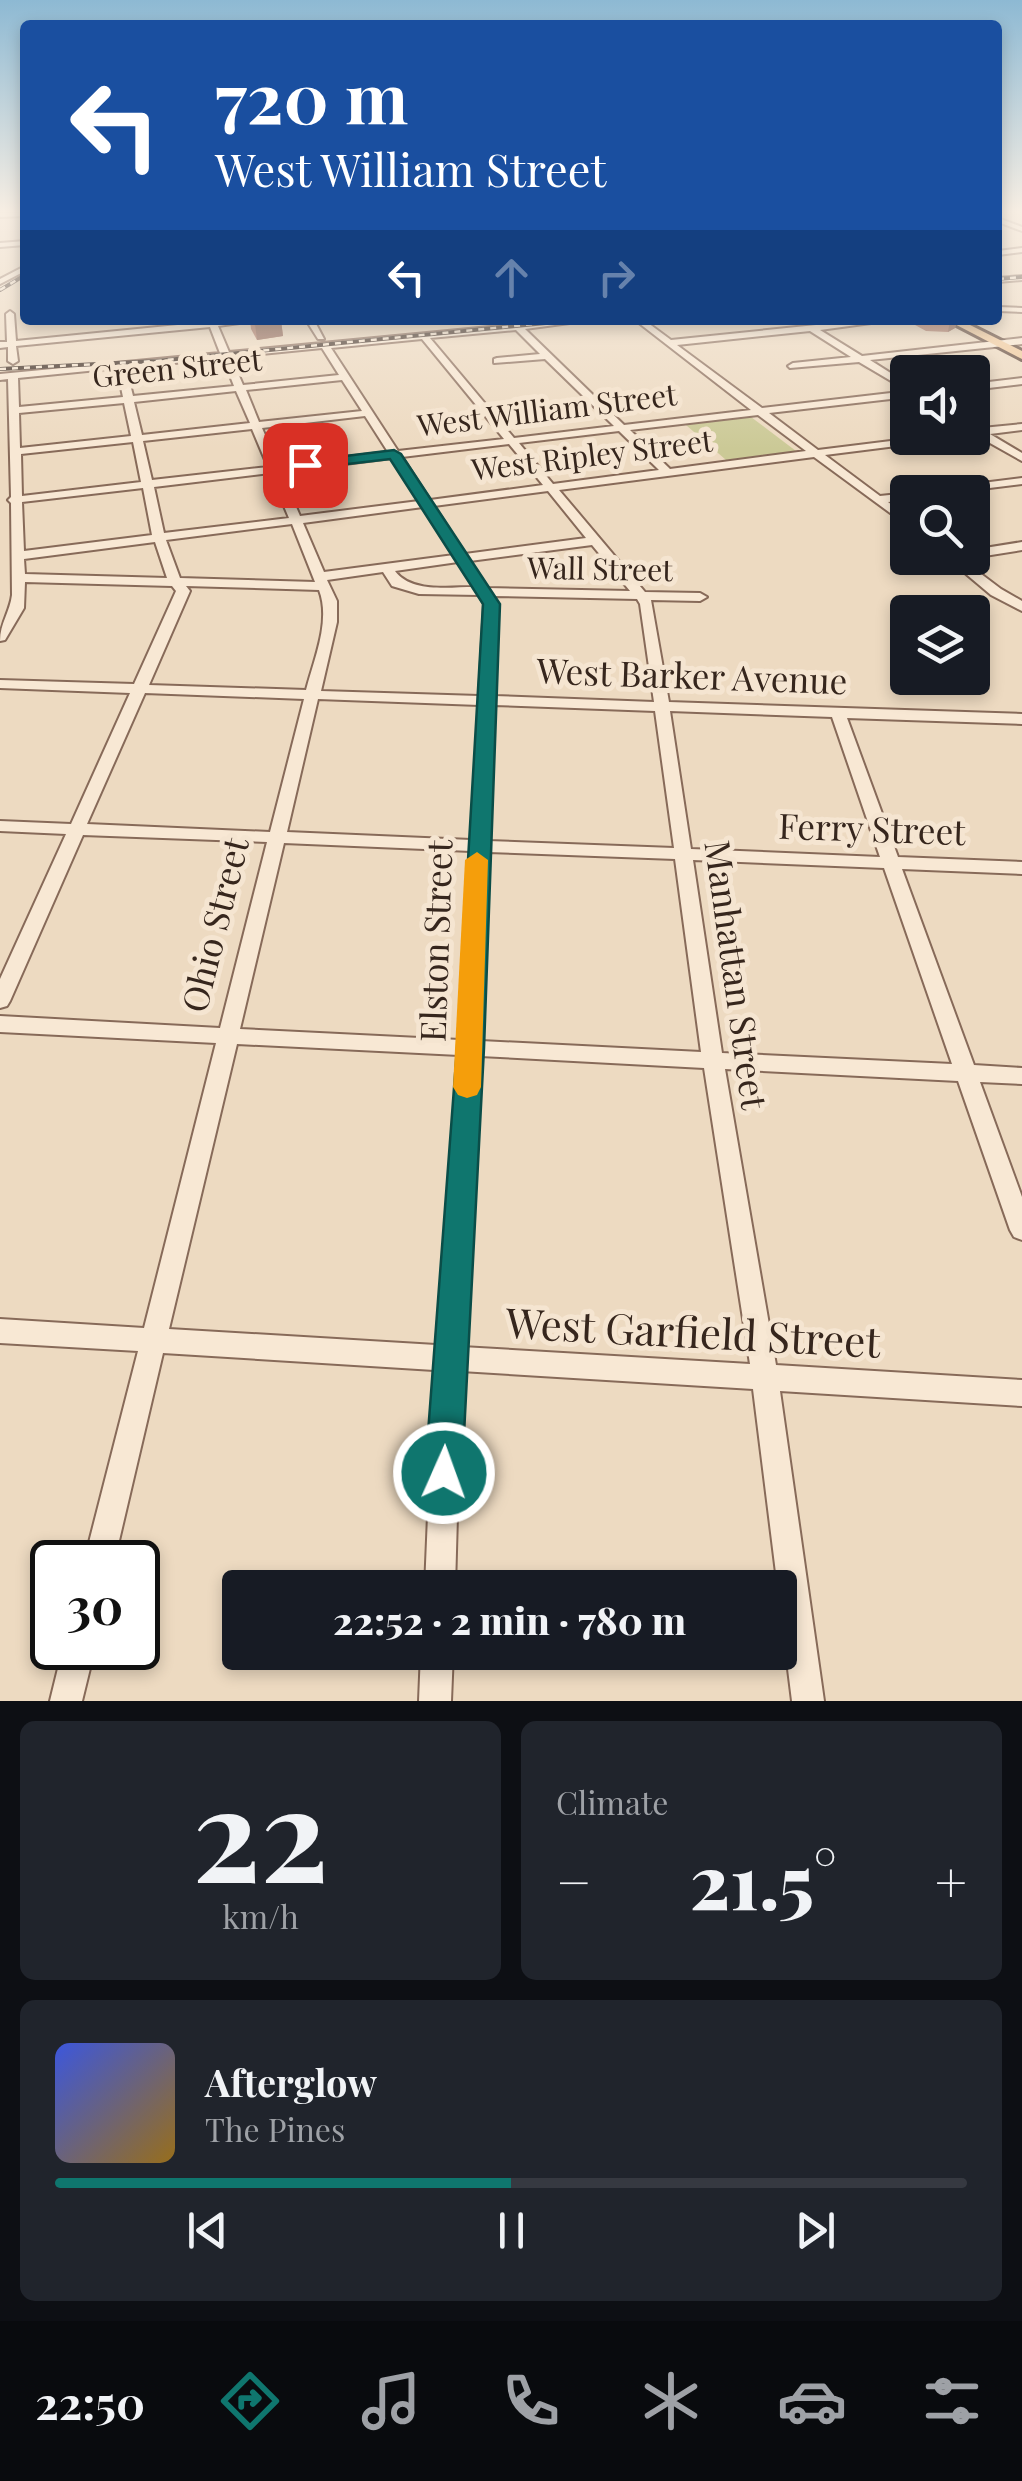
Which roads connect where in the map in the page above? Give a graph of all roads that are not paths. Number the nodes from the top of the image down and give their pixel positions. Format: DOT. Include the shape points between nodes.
graph roads {
  1 [pos="5,314"];
  2 [pos="90,325"];
  3 [pos="110,325"];
  4 [pos="185,325"];
  5 [pos="213,325"];
  6 [pos="313,325"];
  7 [pos="538,325"];
  8 [pos="645,325"];
  9 [pos="806,325"];
  10 [pos="840,325"];
  11 [pos="961,325"];
  12 [pos="518,327"];
  13 [pos="811,328"];
  14 [pos="112,333"];
  15 [pos="424,336"];
  16 [pos="46,340"];
  17 [pos="1022,341"];
  18 [pos="323,342"];
  19 [pos="668,343"];
  20 [pos="997,344"];
  21 [pos="9,350"];
  22 [pos="0,354"];
  23 [pos="226,355"];
  24 [pos="546,356"];
  25 [pos="1022,356"];
  26 [pos="861,358"];
  27 [pos="497,361"];
  28 [pos="121,362"];
  29 [pos="793,366"];
  30 [pos="346,376"];
  31 [pos="6,377"];
  32 [pos="890,378"];
  33 [pos="1022,381"];
  34 [pos="990,384"];
  35 [pos="239,388"];
  36 [pos="890,393"];
  37 [pos="128,399"];
  38 [pos="13,411"];
  39 [pos="758,411"];
  40 [pos="368,413"];
  41 [pos="6,426"];
  42 [pos="255,426"];
  43 [pos="1022,427"];
  44 [pos="622,428"];
  45 [pos="990,430"];
  46 [pos="138,439"];
  47 [pos="990,440"];
  48 [pos="510,441"];
  49 [pos="890,443"];
  50 [pos="14,452"];
  51 [pos="814,452"];
  52 [pos="394,454"];
  53 [pos="1022,458"];
  54 [pos="273,469"];
  55 [pos="666,472"];
  56 [pos="1022,481"];
  57 [pos="149,484"];
  58 [pos="990,485"];
  59 [pos="548,487"];
  60 [pos="890,498"];
  61 [pos="14,500"];
  62 [pos="878,500"];
  63 [pos="424,503"];
  64 [pos="890,509"];
  65 [pos="294,520"];
  66 [pos="159,537"];
  67 [pos="592,541"];
  68 [pos="1022,546"];
  69 [pos="990,551"];
  70 [pos="17,556"];
  71 [pos="459,559"];
  72 [pos="388,568"];
  73 [pos="977,575"];
  74 [pos="19,578"];
  75 [pos="175,581"];
  76 [pos="321,582"];
  77 [pos="486,592"];
  78 [pos="640,596"];
  79 [pos="700,597"];
  80 [pos="1022,607"];
  81 [pos="0,637"];
  82 [pos="0,684"];
  83 [pos="142,688"];
  84 [pos="311,694"];
  85 [pos="487,700"];
  86 [pos="663,707"];
  87 [pos="838,713"];
  88 [pos="1022,719"];
  89 [pos="0,826"];
  90 [pos="76,830"];
  91 [pos="275,838"];
  92 [pos="477,847"];
  93 [pos="685,854"];
  94 [pos="894,863"];
  95 [pos="1022,868"];
  96 [pos="0,1001"];
  97 [pos="0,1024"];
  98 [pos="228,1036"];
  99 [pos="470,1048"];
  100 [pos="713,1061"];
  101 [pos="968,1074"];
  102 [pos="1022,1076"];
  103 [pos="1022,1230"];
  104 [pos="0,1331"];
  105 [pos="153,1340"];
  106 [pos="448,1358"];
  107 [pos="764,1377"];
  108 [pos="1022,1393"];
  109 [pos="105,1540"];
  110 [pos="441,1570"];
  111 [pos="74,1670"];
  112 [pos="436,1670"];
  113 [pos="66,1701"];
  114 [pos="435,1701"];
  115 [pos="808,1701"];
  1 -- 21 [label="street"];
  2 -- 16 [label="street"];
  3 -- 14 [label="street"];
  4 -- 14 [label="street"];
  5 -- 23 [label="street, Ohio Street"];
  6 -- 18 [label="street"];
  7 -- 12 [label="street"];
  8 -- 19 [label="street"];
  9 -- 13 [label="street"];
  10 -- 13 [label="street"];
  11 -- 20 [label="main road"];
  12 -- 15 [label="street"];
  12 -- 24 [label="street"];
  13 -- 19 [label="street"];
  13 -- 26 [label="street"];
  14 -- 16 [label="street"];
  14 -- 28 [label="street"];
  15 -- 18 [label="street"];
  15 -- 48 [label="street, Manhattan Street"];
  16 -- 21 [label="street"];
  17 -- 20 [label="street"];
  18 -- 23 [label="street"];
  18 -- 30 [label="street"];
  19 -- 39 [label="street"];
  20 -- 25 [label="main road"];
  20 -- 26 [label="street"];
  21 -- 22 [label="street"];
  23 -- 28 [label="street"];
  23 -- 35 [label="street, Ohio Street"];
  24 -- 27 [label="street"];
  24 -- 44 [label="street"];
  26 -- 29 [label="street"];
  26 -- 32 [label="street"];
  28 -- 31 [label="street"];
  28 -- 37 [label="street"];
  30 -- 35 [label="street, Green Street"];
  30 -- 40 [label="street"];
  31 -- 38 [label="street"];
  33 -- 34 [label="street"];
  35 -- 37 [label="street, Green Street"];
  35 -- 42 [label="street, Ohio Street"];
  36 -- 39 [label="street, West William Street"];
  37 -- 38 [label="street, Green Street"];
  37 -- 46 [label="street"];
  38 -- 41 [label="street"];
  39 -- 44 [label="street, West William Street"];
  39 -- 51 [label="street"];
  40 -- 42 [label="street"];
  40 -- 52 [label="street"];
  41 -- 50 [label="street"];
  42 -- 46 [label="street"];
  42 -- 54 [label="street, Ohio Street"];
  43 -- 45 [label="street"];
  44 -- 48 [label="street, West William Street"];
  44 -- 55 [label="street"];
  46 -- 50 [label="street"];
  46 -- 57 [label="street"];
  47 -- 53 [label="street"];
  48 -- 52 [label="street, West William Street"];
  48 -- 59 [label="street, Manhattan Street"];
  49 -- 51 [label="street, West Ripley Street"];
  50 -- 61 [label="street"];
  51 -- 55 [label="street, West Ripley Street"];
  51 -- 62 [label="street"];
  52 -- 54 [label="street, West William Street"];
  52 -- 63 [label="street"];
  54 -- 57 [label="street, West William Street"];
  54 -- 65 [label="street, Ohio Street"];
  55 -- 59 [label="street, West Ripley Street"];
  56 -- 58 [label="street"];
  57 -- 61 [label="street, West William Street"];
  57 -- 66 [label="street"];
  59 -- 63 [label="street, West Ripley Street"];
  59 -- 67 [label="street, Manhattan Street"];
  60 -- 62 [label="street"];
  61 -- 70 [label="street"];
  62 -- 64 [label="street"];
  63 -- 65 [label="street, West Ripley Street"];
  63 -- 71 [label="street"];
  65 -- 66 [label="street, West Ripley Street"];
  65 -- 76 [label="street, Ohio Street"];
  66 -- 70 [label="street, West Ripley Street"];
  66 -- 75 [label="street"];
  67 -- 71 [label="street"];
  67 -- 78 [label="street, Manhattan Street"];
  68 -- 69 [label="street"];
  70 -- 74 [label="street"];
  71 -- 72 [label="street"];
  71 -- 77 [label="street"];
  72 -- 76 [label="street"];
  72 -- 77 [label="street, Wall Street" via="408,588"];
  73 -- 80 [label="street"];
  74 -- 75 [label="street"];
  74 -- 81 [label="street" via="18,608"];
  75 -- 76 [label="street"];
  75 -- 83 [label="street" via="183,591"];
  76 -- 84 [label="street, Ohio Street" via="330,622"];
  77 -- 78 [label="street, Wall Street"];
  77 -- 85 [label="street, Elston Street"];
  78 -- 79 [label="street, Wall Street"];
  78 -- 86 [label="street, Manhattan Street"];
  82 -- 83 [label="street, West Barker Avenue"];
  83 -- 84 [label="street, West Barker Avenue"];
  83 -- 90 [label="street"];
  84 -- 85 [label="street, West Barker Avenue"];
  84 -- 91 [label="street, Ohio Street"];
  85 -- 86 [label="street, West Barker Avenue"];
  85 -- 92 [label="street, Elston Street"];
  86 -- 87 [label="street, West Barker Avenue"];
  86 -- 93 [label="street, Manhattan Street"];
  87 -- 88 [label="street, West Barker Avenue"];
  87 -- 94 [label="street"];
  89 -- 90 [label="street, Ferry Street"];
  90 -- 91 [label="street, Ferry Street"];
  90 -- 96 [label="street"];
  91 -- 92 [label="street, Ferry Street"];
  91 -- 98 [label="street, Ohio Street"];
  92 -- 93 [label="street, Ferry Street"];
  92 -- 99 [label="street, Elston Street"];
  93 -- 94 [label="street, Ferry Street"];
  93 -- 100 [label="street, Manhattan Street"];
  94 -- 95 [label="street, Ferry Street"];
  94 -- 101 [label="street"];
  97 -- 98 [label="street"];
  98 -- 99 [label="street"];
  98 -- 105 [label="street, Ohio Street"];
  99 -- 100 [label="street"];
  99 -- 106 [label="street, Elston Street"];
  100 -- 101 [label="street"];
  100 -- 107 [label="street, Manhattan Street"];
  101 -- 102 [label="street"];
  101 -- 103 [label="street"];
  104 -- 105 [label="street, West Garfield Street"];
  105 -- 106 [label="street, West Garfield Street"];
  105 -- 109 [label="street, Ohio Street"];
  106 -- 107 [label="street, West Garfield Street"];
  106 -- 110 [label="street, Elston Street"];
  107 -- 108 [label="street, West Garfield Street"];
  107 -- 115 [label="street, Manhattan Street"];
  111 -- 113 [label="street"];
  112 -- 114 [label="street"];
}
